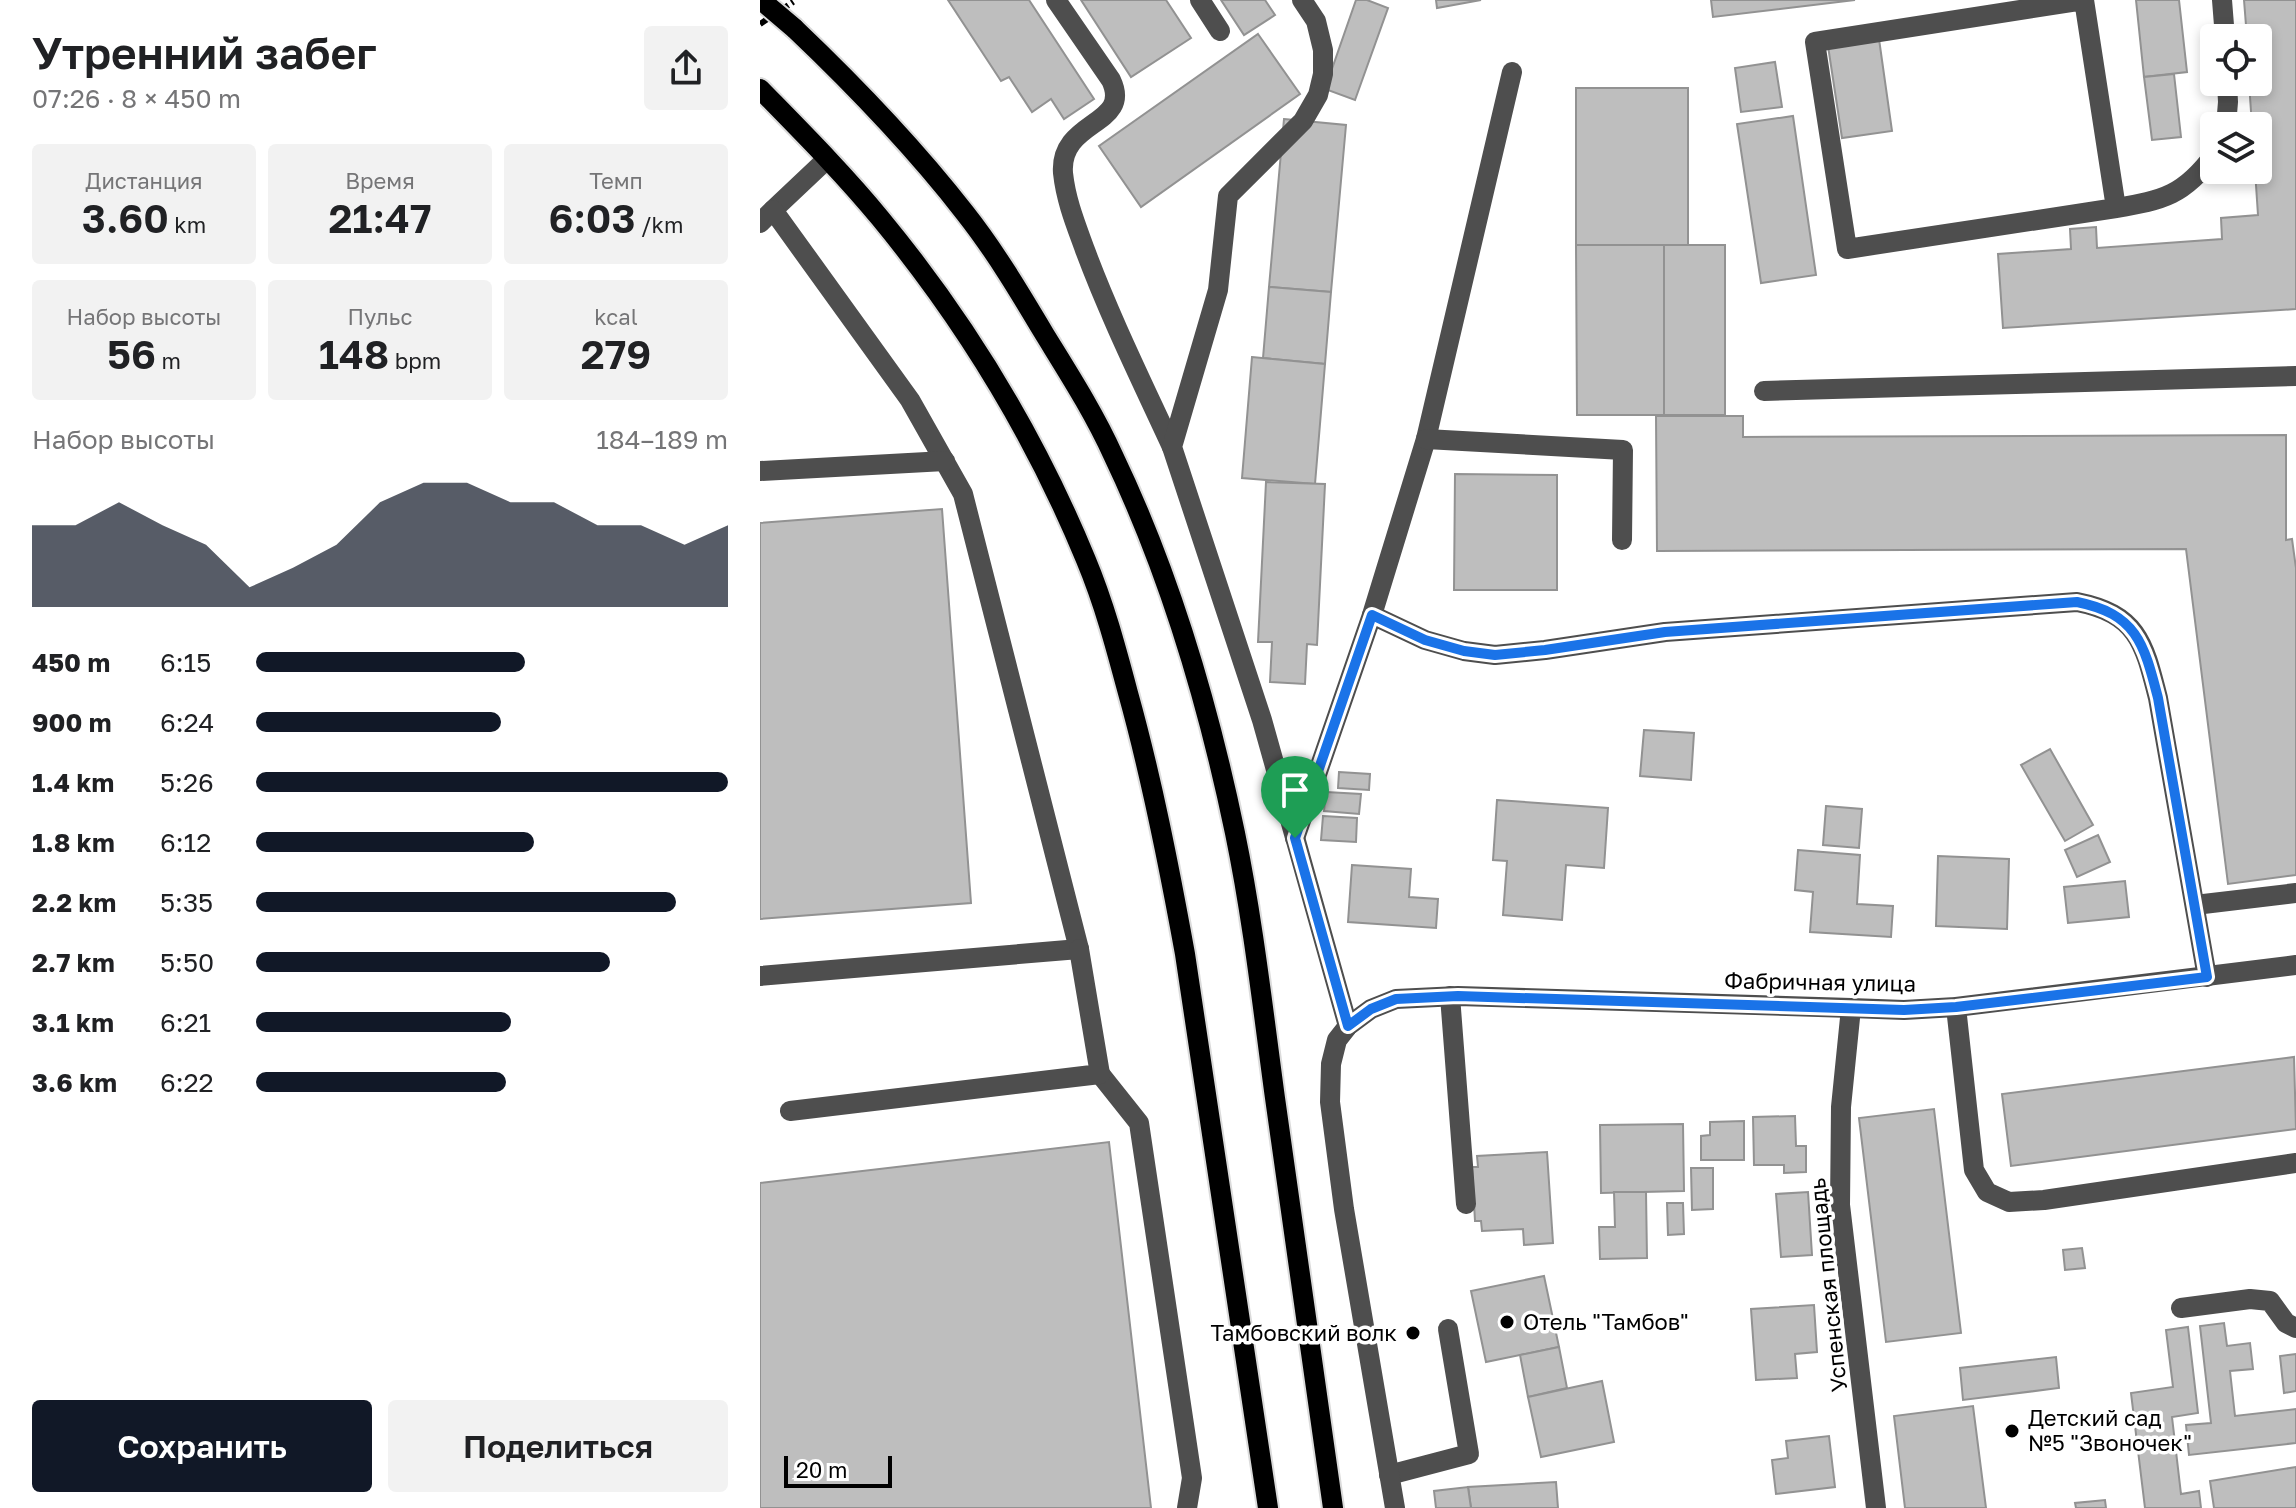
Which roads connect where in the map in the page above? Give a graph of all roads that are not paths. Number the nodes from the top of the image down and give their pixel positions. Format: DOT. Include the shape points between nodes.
graph roads {
  1 [pos="761,0"];
  2 [pos="774,0"];
  3 [pos="1056,0"];
  4 [pos="1200,0"];
  5 [pos="1302,0"];
  6 [pos="2222,0"];
  7 [pos="2224,24"];
  8 [pos="794,28"];
  9 [pos="1220,31"];
  10 [pos="1512,72"];
  11 [pos="760,89"];
  12 [pos="827,159"];
  13 [pos="2200,174"];
  14 [pos="2116,208"];
  15 [pos="767,216"];
  16 [pos="2296,376"];
  17 [pos="1764,391"];
  18 [pos="1426,439"];
  19 [pos="1172,447"];
  20 [pos="945,461"];
  21 [pos="760,471"];
  22 [pos="1622,540"];
  23 [pos="1372,615"];
  24 [pos="1295,838"];
  25 [pos="2296,893"];
  26 [pos="2195,905"];
  27 [pos="1079,949"];
  28 [pos="2296,965"];
  29 [pos="760,976"];
  30 [pos="2207,977"];
  31 [pos="1450,996"];
  32 [pos="1956,1007"];
  33 [pos="1851,1008"];
  34 [pos="1348,1026"];
  35 [pos="1100,1074"];
  36 [pos="790,1111"];
  37 [pos="2296,1163"];
  38 [pos="1466,1204"];
  39 [pos="2181,1308"];
  40 [pos="2296,1328"];
  41 [pos="1448,1329"];
  42 [pos="1389,1475"];
  43 [pos="1187,1508"];
  44 [pos="1268,1508"];
  45 [pos="1333,1508"];
  46 [pos="1395,1508"];
  47 [pos="1876,1508"];
  1 -- 8 [label="main road, bridge"];
  2 -- 8 [label="main road, bridge"];
  3 -- 19 [label="street" via="1111,80 1116,98 1065,152 1067,200 1098,286"];
  4 -- 9 [label="street"];
  5 -- 19 [label="street" via="1316,21 1323,50 1318,95 1303,121 1228,196 1218,290"];
  6 -- 7 [label="street"];
  8 -- 45 [label="main road" via="904,139 1001,263 1113,454 1182,628 1236,836"];
  10 -- 18 [label="street"];
  11 -- 12 [label="main road"];
  12 -- 15 [label="street"];
  12 -- 44 [label="main road" via="880,217 999,384 1054,488 1114,639 1151,775 1185,954"];
  13 -- 14 [label="street" via="2155,201"];
  14 -- 14 [label="street" via="1847,249 1815,42 2084,0"];
  15 -- 20 [label="street" via="910,400"];
  16 -- 17 [label="street"];
  18 -- 22 [label="street" via="1623,450"];
  18 -- 23 [label="street"];
  19 -- 24 [label="street"];
  20 -- 21 [label="street"];
  20 -- 27 [label="street" via="963,494"];
  23 -- 24 [label="street"];
  23 -- 26 [label="street" via="1425,640 1495,655 1665,632 2077,602 2099,606 2120,617 2148,659"];
  24 -- 34 [label="street"];
  25 -- 26 [label="street"];
  26 -- 30 [label="street"];
  27 -- 29 [label="street"];
  27 -- 35 [label="street"];
  28 -- 30 [label="street, Фабричная улица"];
  30 -- 32 [label="street, Фабричная улица"];
  31 -- 33 [label="street, Фабричная улица"];
  31 -- 34 [label="street, Фабричная улица" via="1396,999"];
  31 -- 38 [label="street"];
  32 -- 33 [label="street, Фабричная улица"];
  32 -- 37 [label="street" via="1974,1170 1987,1192 2009,1202 2044,1200"];
  33 -- 47 [label="street, Успенская площадь" via="1841,1107 1840,1205"];
  34 -- 42 [label="street" via="1337,1040 1331,1064 1330,1102"];
  35 -- 36 [label="street"];
  35 -- 43 [label="street" via="1139,1123 1192,1478"];
  39 -- 40 [label="street" via="2270,1301"];
  41 -- 42 [label="street" via="1469,1454"];
  42 -- 46 [label="street"];
}
